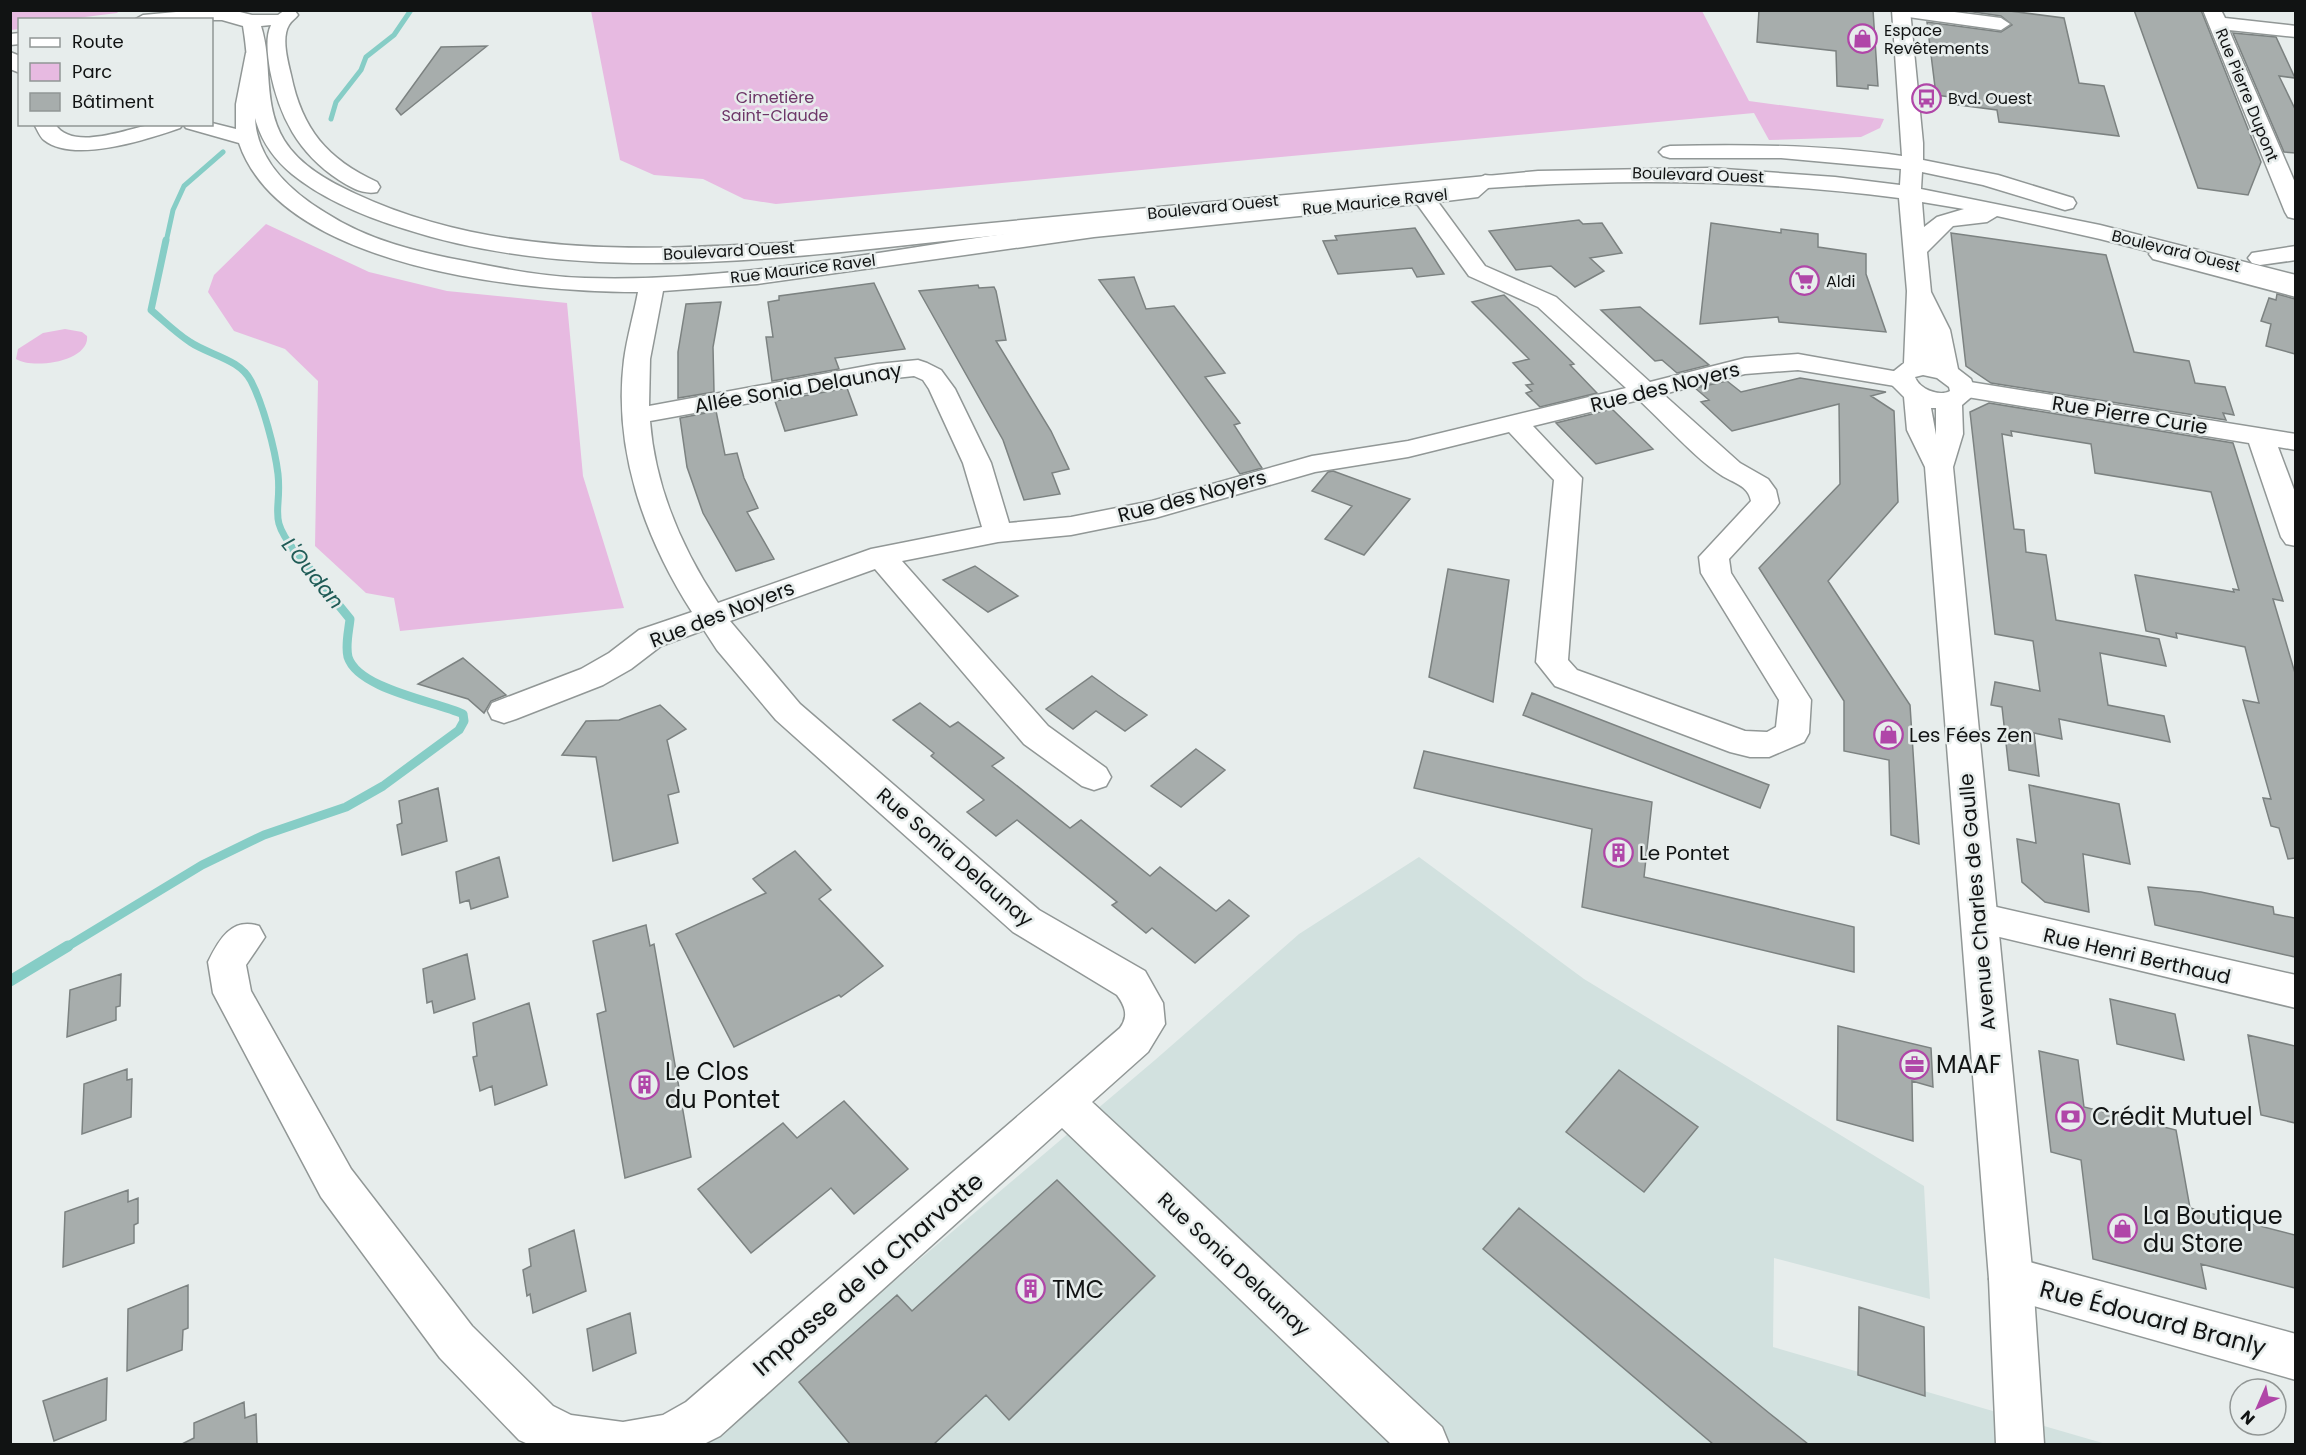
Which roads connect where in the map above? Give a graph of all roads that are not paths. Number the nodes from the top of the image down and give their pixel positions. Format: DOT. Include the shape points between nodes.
graph roads {
  1 [pos="186,10"];
  2 [pos="1901,11"];
  3 [pos="223,12"];
  4 [pos="295,13"];
  5 [pos="2215,17"];
  6 [pos="146,18"];
  7 [pos="163,18"];
  8 [pos="249,20"];
  9 [pos="2001,24"];
  10 [pos="2295,32"];
  11 [pos="255,53"];
  12 [pos="246,111"];
  13 [pos="1910,113"];
  14 [pos="213,119"];
  15 [pos="44,126"];
  16 [pos="167,126"];
  17 [pos="200,126"];
  18 [pos="248,139"];
  19 [pos="1774,150"];
  20 [pos="1769,177"];
  21 [pos="1910,179"];
  22 [pos="1485,181"];
  23 [pos="1423,197"];
  24 [pos="2295,212"];
  25 [pos="2053,220"];
  26 [pos="1915,250"];
  27 [pos="2295,253"];
  28 [pos="2260,258"];
  29 [pos="2295,267"];
  30 [pos="2295,282"];
  31 [pos="652,284"];
  32 [pos="2295,290"];
  33 [pos="1919,291"];
  34 [pos="1912,381"];
  35 [pos="1953,387"];
  36 [pos="1645,393"];
  37 [pos="636,416"];
  38 [pos="1515,423"];
  39 [pos="2261,437"];
  40 [pos="2295,442"];
  41 [pos="1939,466"];
  42 [pos="998,533"];
  43 [pos="2295,537"];
  44 [pos="881,556"];
  45 [pos="711,617"];
  46 [pos="504,711"];
  47 [pos="1094,777"];
  48 [pos="1979,918"];
  49 [pos="246,937"];
  50 [pos="2295,992"];
  51 [pos="1063,1102"];
  52 [pos="2011,1279"];
  53 [pos="2295,1357"];
  54 [pos="655,1442"];
  55 [pos="1419,1443"];
  56 [pos="618,1444"];
  57 [pos="2020,1444"];
  1 -- 6 [label="main road"];
  2 -- 9 [label="main road"];
  2 -- 13 [label="main road, Avenue Charles de Gaulle"];
  3 -- 7 [label="main road"];
  3 -- 8 [label="main road"];
  4 -- 8 [label="main road"];
  4 -- 19 [label="main road, Boulevard Ouest" via="282,20 278,30 284,87 301,132 333,165 364,185 405,202 469,220 602,240 724,238 1582,158"];
  5 -- 10 [label="main road"];
  5 -- 24 [label="main road, Rue Pierre Dupont"];
  8 -- 11 [label="main road, Boulevard Ouest"];
  11 -- 12 [label="main road, Rue Maurice Ravel"];
  11 -- 22 [label="main road, Boulevard Ouest" via="262,112 274,141 318,183 400,222 488,242 580,253 696,255 780,249"];
  12 -- 14 [label="main road"];
  12 -- 18 [label="main road, Rue Maurice Ravel"];
  13 -- 19 [label="main road" via="1886,139 1853,147"];
  13 -- 21 [label="main road, Avenue Charles de Gaulle"];
  15 -- 16 [label="main road" via="56,139 80,143 139,136"];
  17 -- 18 [label="main road"];
  18 -- 31 [label="main road, Rue Maurice Ravel" via="259,161 297,203 344,234 371,244 429,262 495,274 583,285"];
  19 -- 21 [label="main road, Boulevard Ouest"];
  20 -- 21 [label="main road, Boulevard Ouest"];
  20 -- 22 [label="main road, Boulevard Ouest" via="1584,173"];
  20 -- 26 [label="main road" via="1867,202 1883,213"];
  21 -- 25 [label="main road, Boulevard Ouest" via="2003,210"];
  21 -- 26 [label="main road, Avenue Charles de Gaulle"];
  21 -- 28 [label="main road, Boulevard Ouest" via="1926,187 1952,188 2148,229"];
  22 -- 23 [label="main road, Rue Maurice Ravel" via="1470,192"];
  23 -- 31 [label="main road, Rue Maurice Ravel" via="1038,236 745,278"];
  23 -- 36 [label="main road" via="1477,271 1547,302"];
  25 -- 26 [label="main road" via="1989,215 1955,217 1937,225"];
  25 -- 30 [label="main road, Boulevard Ouest"];
  25 -- 32 [label="main road"];
  26 -- 33 [label="main road, Avenue Charles de Gaulle"];
  27 -- 28 [label="main road"];
  28 -- 29 [label="main road, Boulevard Ouest"];
  31 -- 37 [label="main road, Rue Sonia Delaunay" via="637,359"];
  33 -- 34 [label="main road, Avenue Charles de Gaulle"];
  33 -- 35 [label="main road, Avenue Charles de Gaulle" via="1938,330"];
  34 -- 35 [label="main road, Rue des Noyers"];
  34 -- 36 [label="main road, Rue des Noyers" via="1798,362 1768,363"];
  34 -- 41 [label="main road, Avenue Charles de Gaulle" via="1920,430"];
  35 -- 39 [label="main road, Rue Pierre Curie"];
  35 -- 41 [label="main road, Avenue Charles de Gaulle" via="1950,434"];
  36 -- 38 [label="main road, Rue des Noyers"];
  36 -- 38 [label="main road" via="1730,469 1760,485 1765,492 1766,503 1714,557 1716,573 1795,700 1792,733 1774,745 1742,743 1653,711 1566,678 1552,662 1568,478"];
  37 -- 42 [label="main road, Allée Sonia Delaunay" via="918,368 932,375 947,400 977,463"];
  37 -- 45 [label="main road, Rue Sonia Delaunay" via="647,485 664,532"];
  38 -- 42 [label="main road, Rue des Noyers" via="1408,449 1312,464 1155,509 1071,526"];
  39 -- 40 [label="main road, Rue Pierre Curie"];
  39 -- 43 [label="main road"];
  41 -- 48 [label="main road, Avenue Charles de Gaulle"];
  42 -- 44 [label="main road, Rue des Noyers"];
  44 -- 45 [label="main road, Rue des Noyers"];
  44 -- 47 [label="main road" via="1036,735"];
  45 -- 46 [label="main road, Rue des Noyers" via="650,638 592,677"];
  45 -- 51 [label="main road, Rue Sonia Delaunay" via="788,712 1026,921 1131,983 1144,1003 1145,1024 1134,1040"];
  48 -- 50 [label="main road, Rue Henri Berthaud"];
  48 -- 52 [label="main road, Avenue Charles de Gaulle"];
  49 -- 56 [label="main road" via="227,962 232,993 336,1183 456,1342 536,1423 567,1438"];
  51 -- 54 [label="main road, Impasse de la Charvotte" via="702,1419"];
  51 -- 55 [label="main road, Rue Sonia Delaunay"];
  52 -- 53 [label="main road, Rue Édouard Branly"];
  52 -- 57 [label="main road, Avenue Charles de Gaulle"];
}
